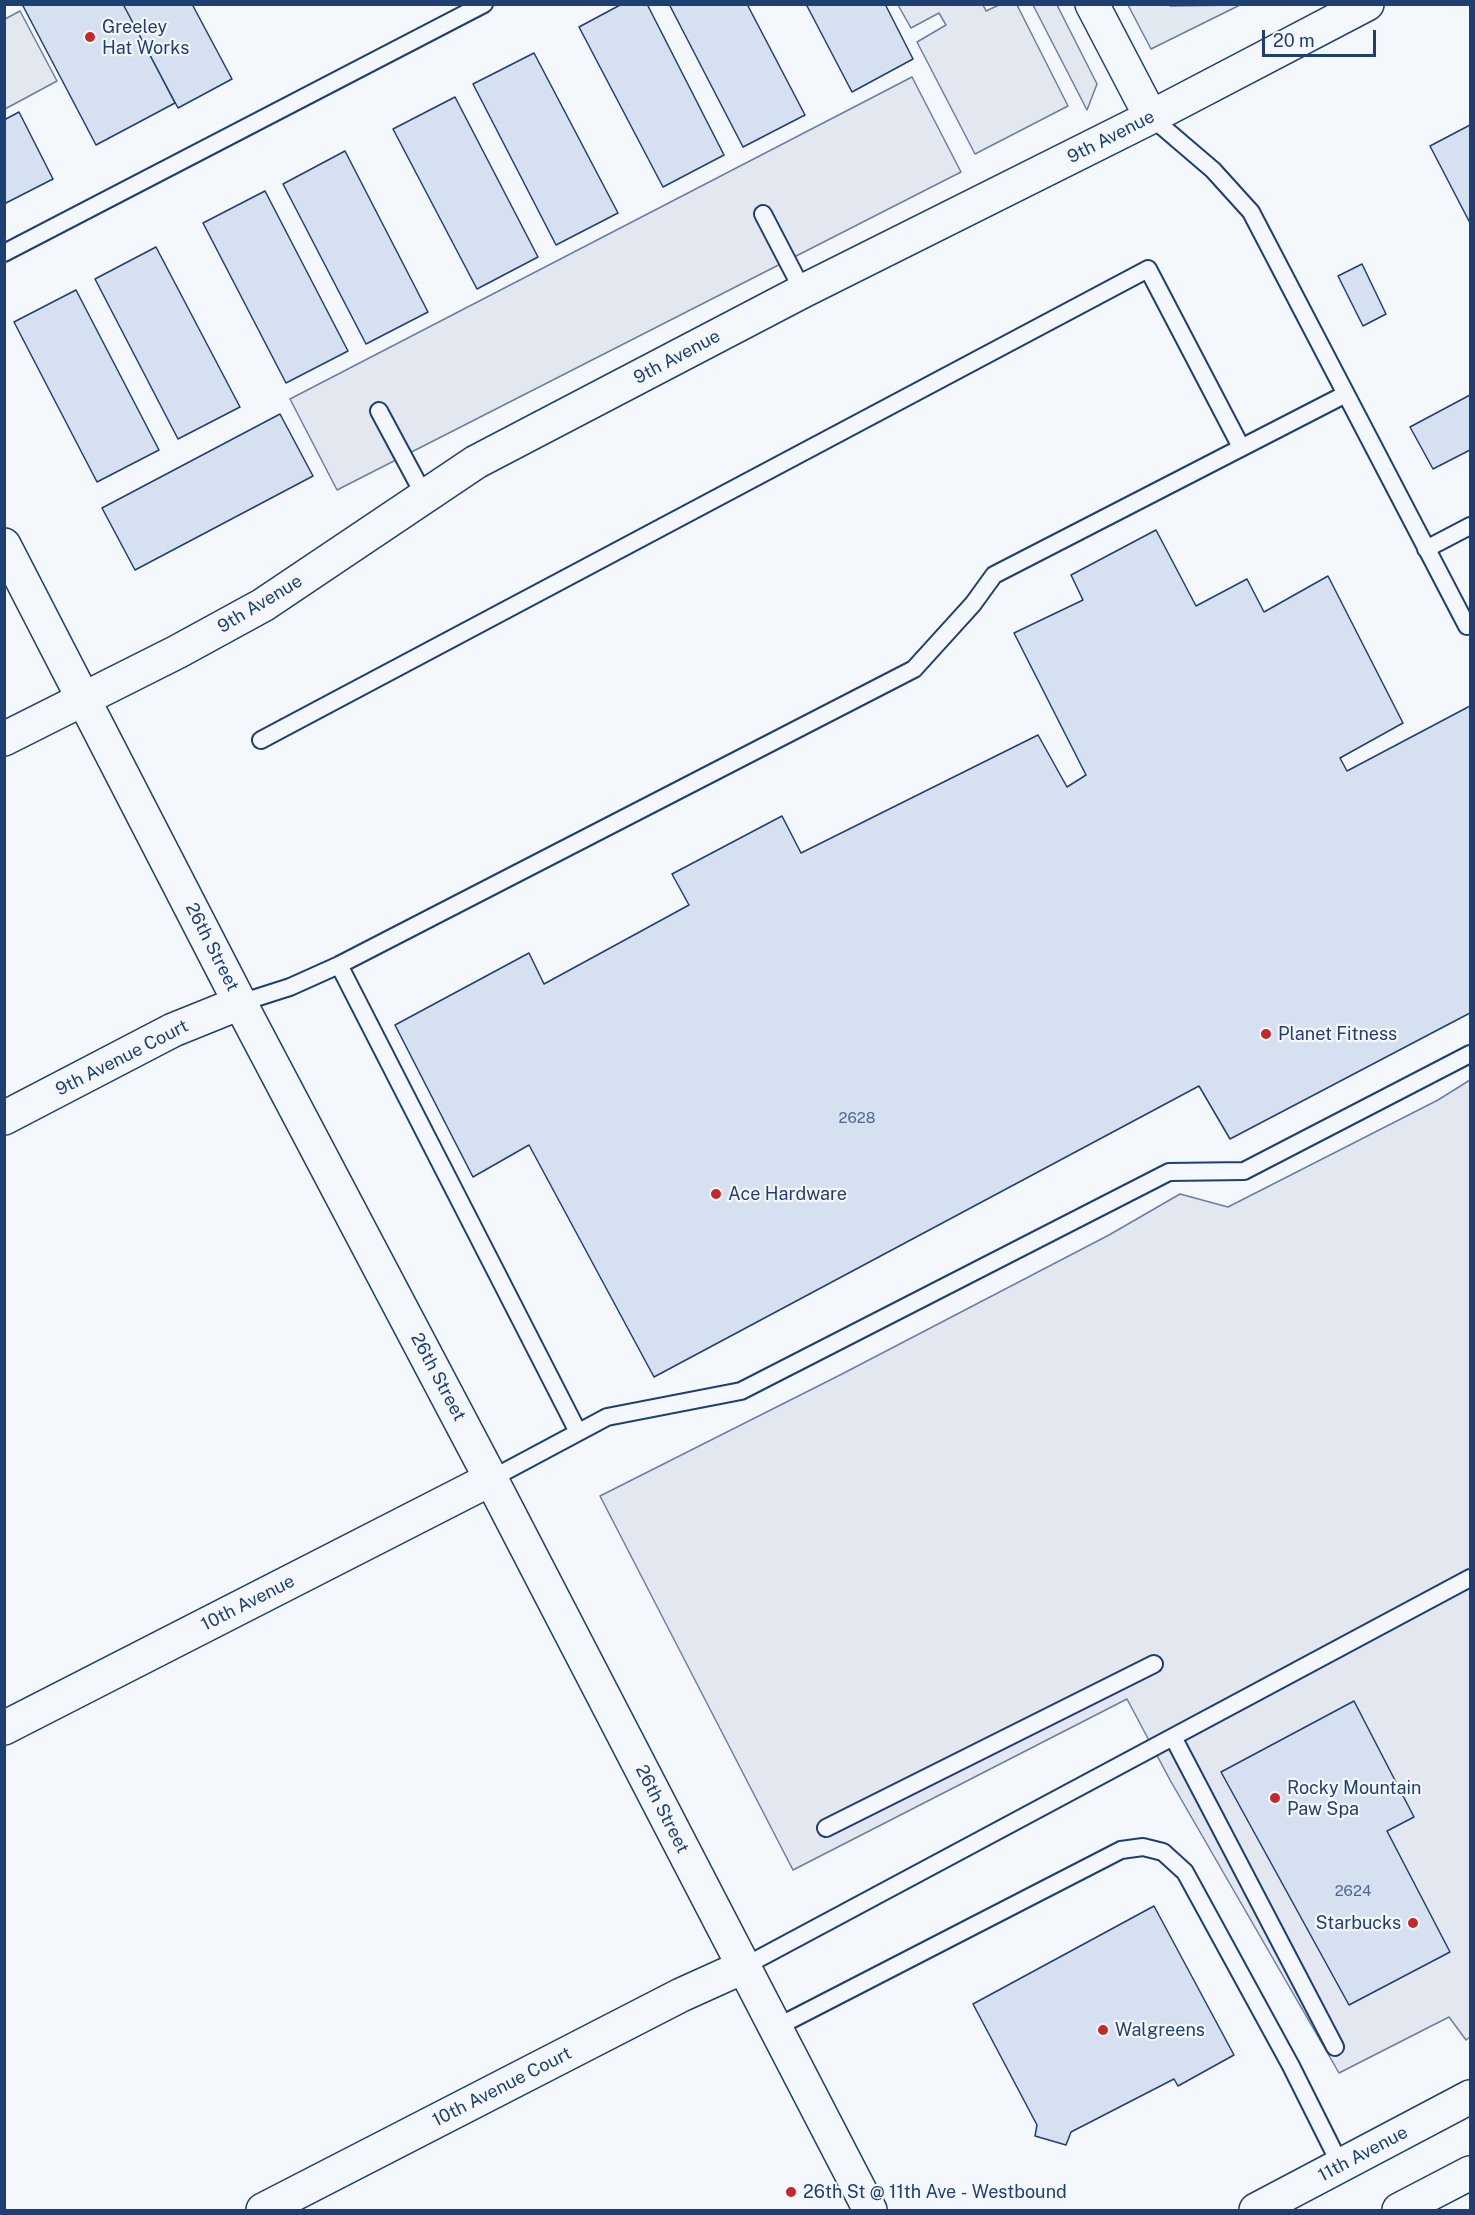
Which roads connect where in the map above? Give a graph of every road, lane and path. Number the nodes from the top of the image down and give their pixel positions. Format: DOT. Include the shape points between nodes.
graph roads {
  1 [pos="484,4"];
  2 [pos="1092,4"];
  3 [pos="1367,4"];
  4 [pos="1151,117"];
  5 [pos="762,214"];
  6 [pos="4,253"];
  7 [pos="803,291"];
  8 [pos="1344,394"];
  9 [pos="379,411"];
  10 [pos="1241,447"];
  11 [pos="424,495"];
  12 [pos="1470,526"];
  13 [pos="4,545"];
  14 [pos="1426,549"];
  15 [pos="1467,626"];
  16 [pos="84,697"];
  17 [pos="4,739"];
  18 [pos="261,740"];
  19 [pos="339,965"];
  20 [pos="240,1003"];
  21 [pos="1470,1054"];
  22 [pos="4,1118"];
  23 [pos="578,1432"];
  24 [pos="491,1479"];
  25 [pos="1470,1578"];
  26 [pos="1154,1664"];
  27 [pos="4,1728"];
  28 [pos="1173,1737"];
  29 [pos="826,1828"];
  30 [pos="743,1967"];
  31 [pos="775,2028"];
  32 [pos="1335,2047"];
  33 [pos="1470,2097"];
  34 [pos="1341,2166"];
  35 [pos="1470,2173"];
  36 [pos="263,2211"];
  37 [pos="870,2211"];
  38 [pos="1256,2211"];
  39 [pos="1400,2211"];
  1 -- 6 [label="lane"];
  2 -- 4 [label="street"];
  3 -- 4 [label="street, 9th Avenue"];
  4 -- 7 [label="street, 9th Avenue"];
  4 -- 8 [label="lane" via="1213,170 1251,212"];
  5 -- 7 [label="lane"];
  7 -- 11 [label="street, 9th Avenue" via="476,462"];
  8 -- 10 [label="lane"];
  8 -- 14 [label="lane"];
  9 -- 11 [label="lane"];
  10 -- 18 [label="lane" via="1148,269"];
  10 -- 19 [label="lane" via="994,574 973,604 914,669"];
  11 -- 16 [label="street, 9th Avenue" via="263,605"];
  12 -- 14 [label="lane"];
  13 -- 16 [label="street, 26th Street"];
  14 -- 15 [label="lane"];
  16 -- 17 [label="street, 9th Avenue"];
  16 -- 20 [label="street, 26th Street"];
  19 -- 20 [label="lane"];
  19 -- 23 [label="lane"];
  20 -- 22 [label="street, 9th Avenue Court" via="173,1030"];
  20 -- 24 [label="street, 26th Street"];
  21 -- 23 [label="lane" via="1244,1171 1169,1172 741,1391 606,1417"];
  23 -- 24 [label="lane"];
  24 -- 27 [label="street, 10th Avenue"];
  24 -- 30 [label="street, 26th Street"];
  25 -- 28 [label="lane"];
  26 -- 29 [label="lane"];
  28 -- 30 [label="lane"];
  28 -- 32 [label="lane"];
  30 -- 31 [label="street, 26th Street"];
  30 -- 36 [label="street, 10th Avenue Court" via="681,1995"];
  31 -- 34 [label="lane" via="1121,1850 1143,1848 1163,1852 1185,1872"];
  31 -- 37 [label="street, 26th Street"];
  33 -- 34 [label="street, 11th Avenue"];
  34 -- 38 [label="street, 11th Avenue"];
  35 -- 39 [label="street"];
}
